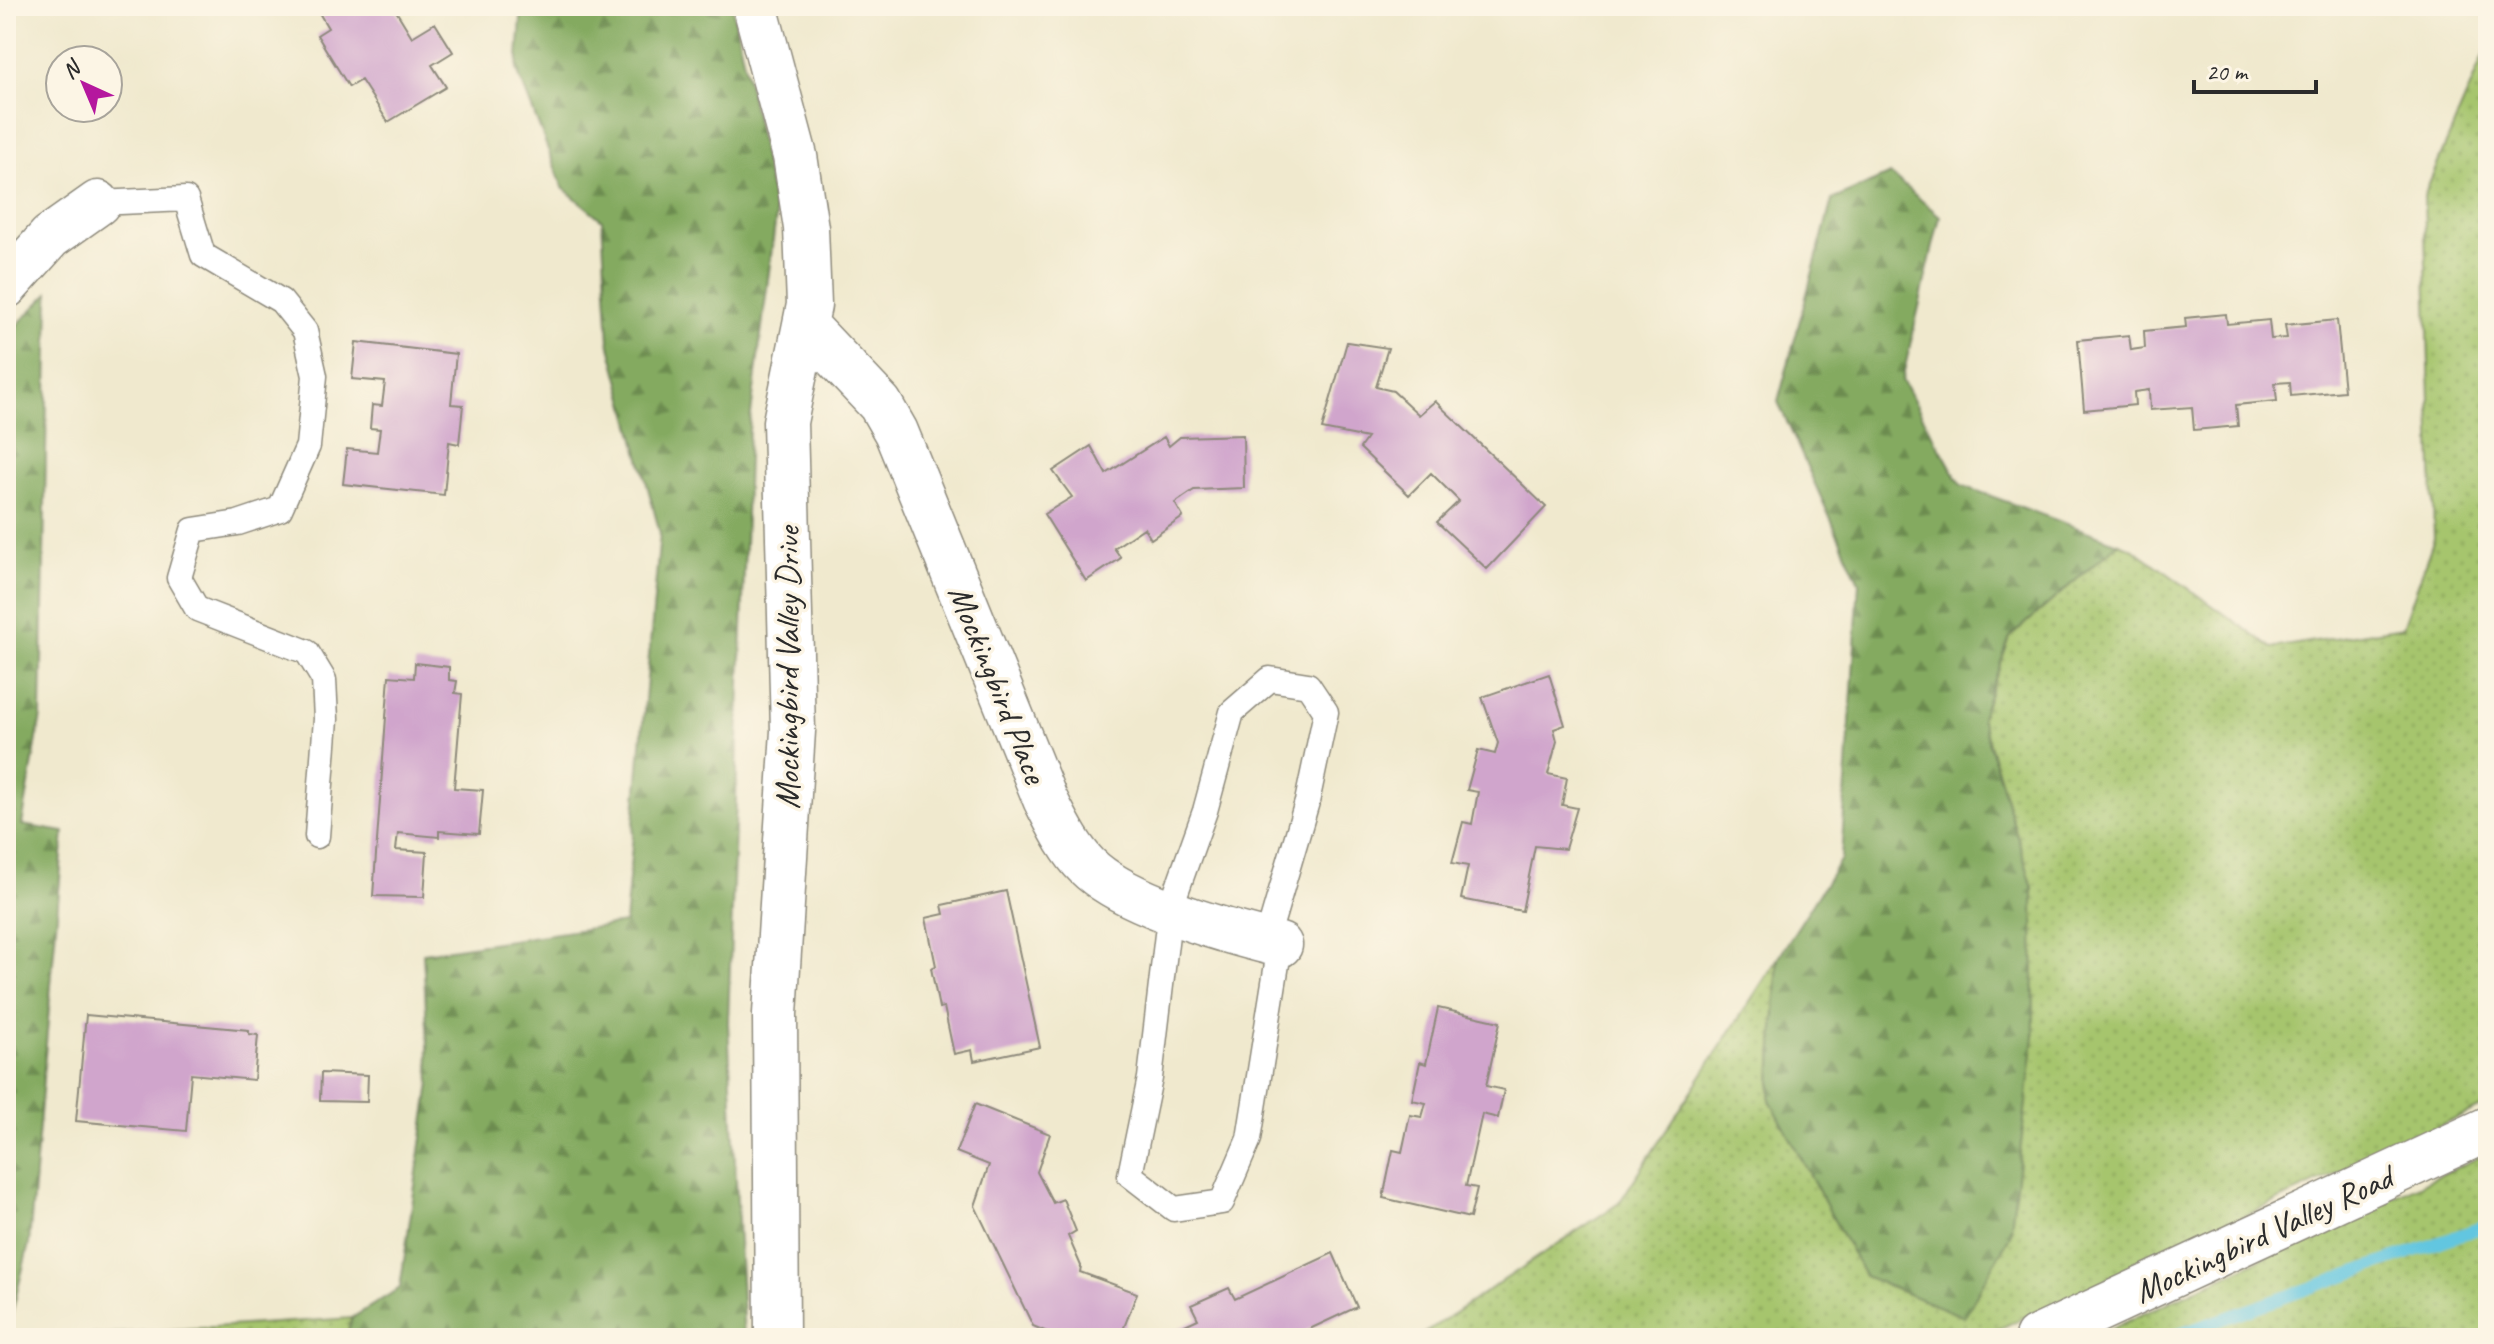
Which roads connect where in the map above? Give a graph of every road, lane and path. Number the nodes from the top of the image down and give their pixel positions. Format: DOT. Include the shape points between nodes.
graph roads {
  1 [pos="755,6"];
  2 [pos="98,203"];
  3 [pos="6,286"];
  4 [pos="805,325"];
  5 [pos="317,836"];
  6 [pos="1170,909"];
  7 [pos="1273,944"];
  8 [pos="2488,1129"];
  9 [pos="777,1338"];
  10 [pos="2037,1338"];
  1 -- 4 [label="street, Mockingbird Valley Drive" via="795,156 804,214 809,305"];
  2 -- 3 [label="street" via="50,237"];
  2 -- 5 [label="lane" via="186,199 203,255 281,301 305,331 315,376 308,446 280,509 193,530 179,578 197,609 307,652 324,680"];
  4 -- 6 [label="street, Mockingbird Place" via="880,404 896,432 1065,837 1088,866 1114,886"];
  4 -- 9 [label="street, Mockingbird Valley Drive" via="785,422 793,731 775,1014"];
  6 -- 7 [label="street, Mockingbird Place" via="1225,932"];
  6 -- 7 [label="lane" via="1232,712 1270,679 1308,685 1326,712"];
  6 -- 7 [label="lane" via="1150,1078 1130,1175 1174,1209 1222,1202 1249,1139"];
  8 -- 10 [label="street, Mockingbird Valley Road"];
}
